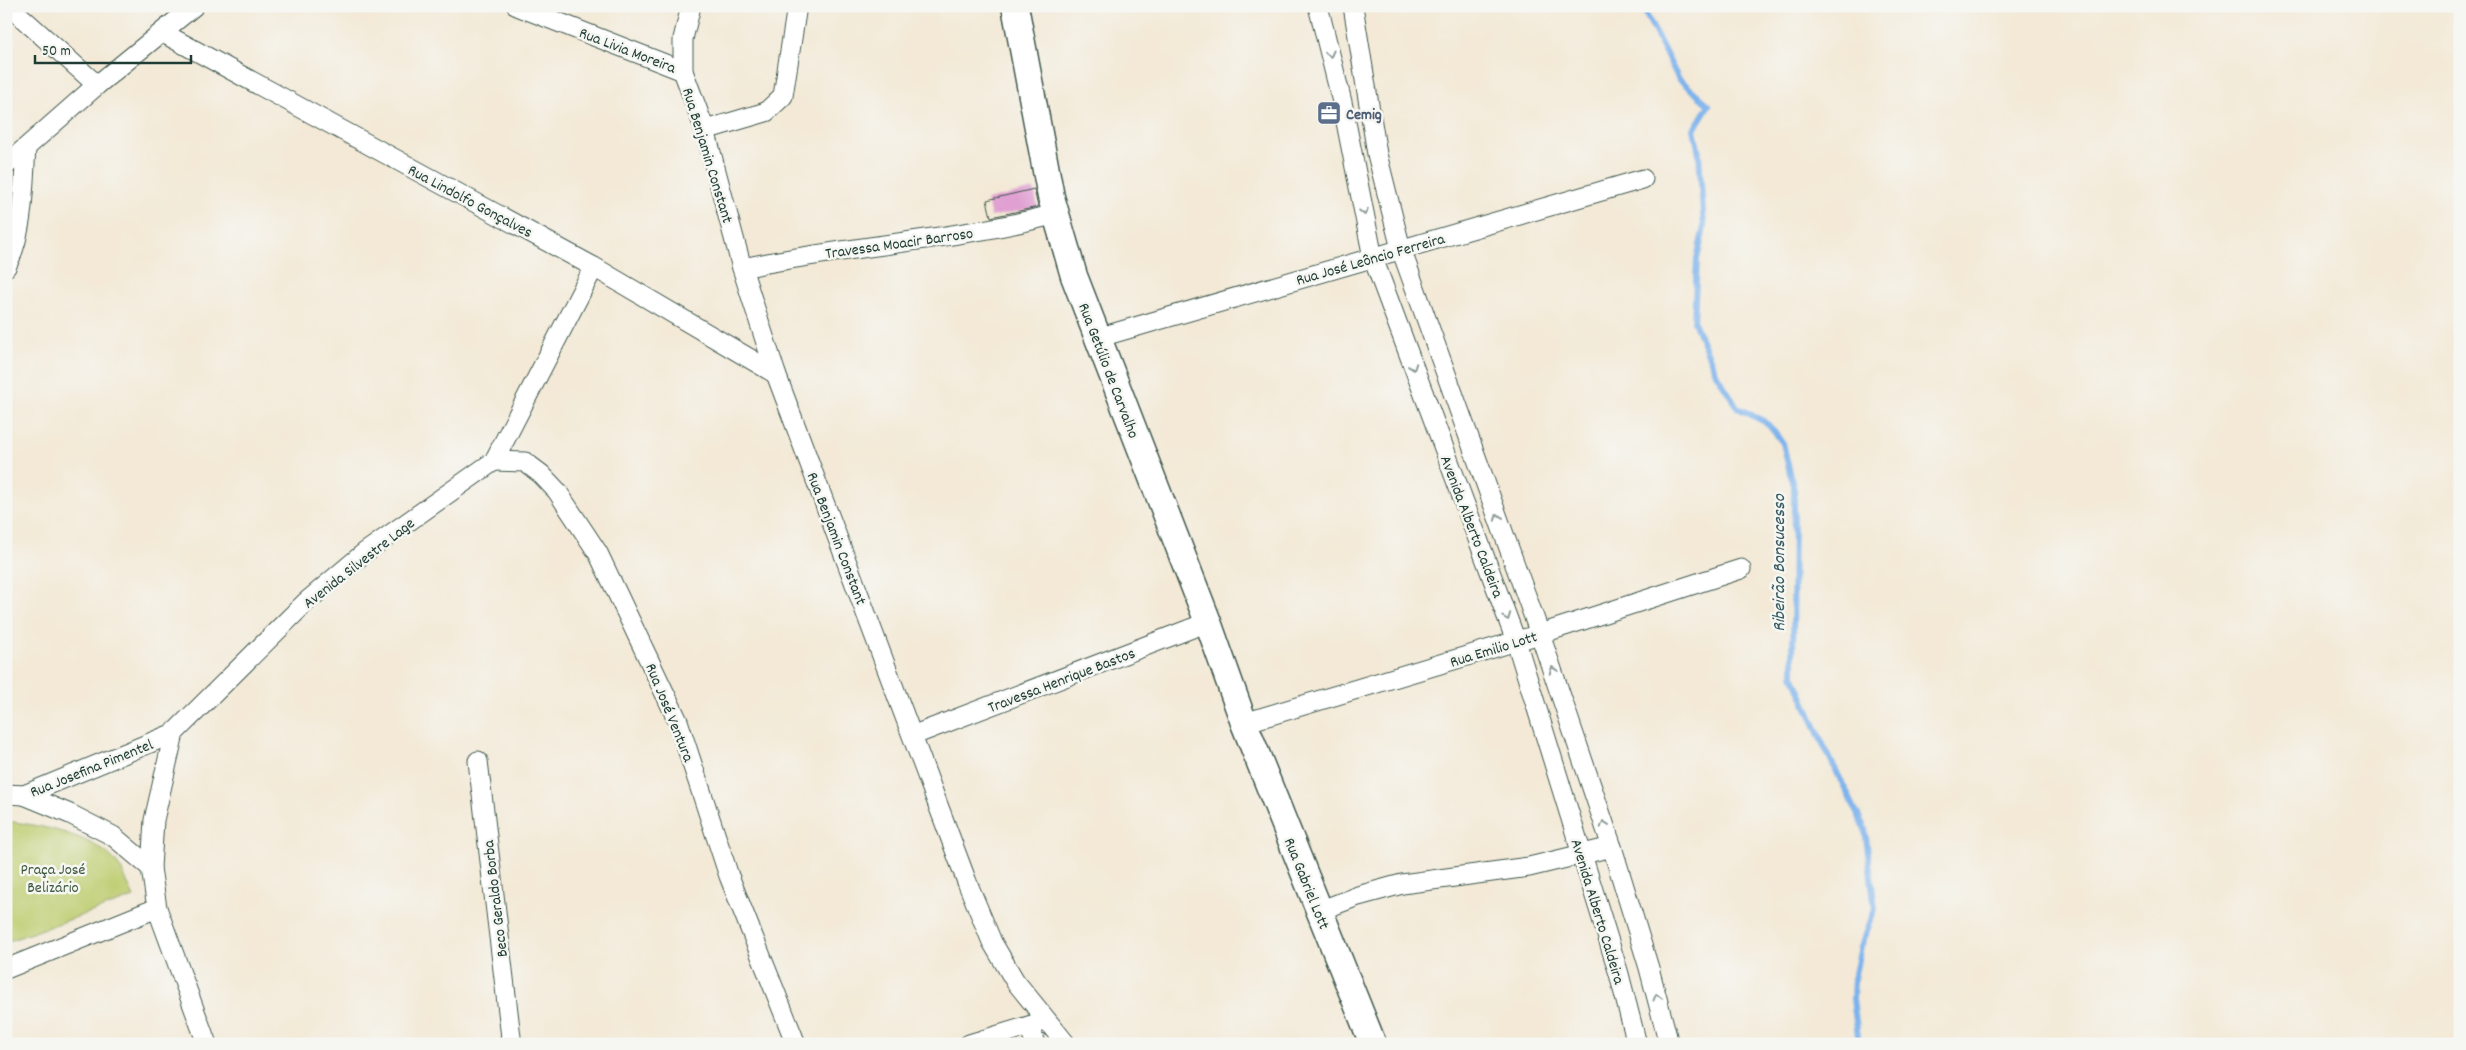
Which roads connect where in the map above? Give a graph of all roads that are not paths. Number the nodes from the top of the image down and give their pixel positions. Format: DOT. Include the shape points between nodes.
graph roads {
  1 [pos="8,6"];
  2 [pos="194,6"];
  3 [pos="517,6"];
  4 [pos="691,6"];
  5 [pos="797,6"];
  6 [pos="1015,6"];
  7 [pos="1318,6"];
  8 [pos="1353,6"];
  9 [pos="163,33"];
  10 [pos="683,71"];
  11 [pos="97,85"];
  12 [pos="705,130"];
  13 [pos="26,149"];
  14 [pos="6,166"];
  15 [pos="1643,179"];
  16 [pos="1056,214"];
  17 [pos="1401,249"];
  18 [pos="1373,258"];
  19 [pos="6,267"];
  20 [pos="594,267"];
  21 [pos="742,268"];
  22 [pos="1097,338"];
  23 [pos="776,374"];
  24 [pos="494,462"];
  25 [pos="1741,569"];
  26 [pos="1208,622"];
  27 [pos="1540,634"];
  28 [pos="1516,641"];
  29 [pos="1244,722"];
  30 [pos="174,733"];
  31 [pos="914,735"];
  32 [pos="478,761"];
  33 [pos="15,795"];
  34 [pos="1612,847"];
  35 [pos="1582,855"];
  36 [pos="151,868"];
  37 [pos="157,908"];
  38 [pos="1319,911"];
  39 [pos="6,968"];
  40 [pos="1037,1023"];
  41 [pos="515,1041"];
  42 [pos="208,1044"];
  43 [pos="796,1044"];
  44 [pos="969,1044"];
  45 [pos="1035,1044"];
  46 [pos="1066,1044"];
  47 [pos="1373,1044"];
  48 [pos="1637,1044"];
  49 [pos="1669,1044"];
  1 -- 11 [label="street"];
  2 -- 9 [label="street"];
  3 -- 10 [label="street, Rua Livia Moreira"];
  4 -- 10 [label="street, Rua Benjamin Constant" via="683,39"];
  5 -- 12 [label="street" via="783,96 766,112"];
  6 -- 16 [label="street, Rua Getúlio de Carvalho"];
  7 -- 18 [label="street, Avenida Alberto Caldeira, one-way" via="1342,102"];
  8 -- 17 [label="street, Avenida Alberto Caldeira" via="1377,154"];
  9 -- 11 [label="street"];
  9 -- 20 [label="street, Rua Lindolfo Gonçalves"];
  10 -- 12 [label="street, Rua Benjamin Constant"];
  11 -- 13 [label="street"];
  12 -- 21 [label="street, Rua Benjamin Constant"];
  13 -- 14 [label="street"];
  13 -- 19 [label="street" via="22,209 13,255"];
  15 -- 17 [label="street, Rua José Leôncio Ferreira"];
  16 -- 21 [label="street, Travessa Moacir Barroso" via="986,230 807,255"];
  16 -- 22 [label="street, Rua Getúlio de Carvalho"];
  17 -- 18 [label="street, Rua José Leôncio Ferreira"];
  27 -- 17 [label="street, Avenida Alberto Caldeira, one-way"];
  18 -- 22 [label="street, Rua José Leôncio Ferreira"];
  18 -- 28 [label="street, Avenida Alberto Caldeira, one-way"];
  20 -- 23 [label="street, Rua Lindolfo Gonçalves"];
  20 -- 24 [label="street, Avenida Silvestre Lage"];
  21 -- 23 [label="street, Rua Benjamin Constant"];
  22 -- 26 [label="street, Rua Getúlio de Carvalho"];
  23 -- 31 [label="street, Rua Benjamin Constant"];
  24 -- 30 [label="street, Avenida Silvestre Lage" via="364,553 306,602"];
  24 -- 43 [label="street, Rua José Ventura" via="525,462 540,474 557,491 598,553 678,721 729,876"];
  25 -- 27 [label="street, Rua Emilio Lott"];
  26 -- 29 [label="street, Rua Getúlio de Carvalho"];
  26 -- 31 [label="street, Travessa Henrique Bastos"];
  27 -- 28 [label="street, Rua Emilio Lott"];
  34 -- 27 [label="street, Avenida Alberto Caldeira, one-way"];
  28 -- 29 [label="street, Rua Emilio Lott"];
  28 -- 35 [label="street, Avenida Alberto Caldeira"];
  29 -- 38 [label="street, Rua Gabriel Lott"];
  30 -- 33 [label="street, Rua Josefina Pimentel" via="102,764"];
  30 -- 36 [label="street" via="154,820"];
  31 -- 40 [label="street, Rua Benjamin Constant" via="992,942"];
  32 -- 41 [label="street, Beco Geraldo Borba"];
  33 -- 36 [label="street" via="70,814 113,836"];
  34 -- 35 [label="street"];
  49 -- 34 [label="street, Avenida Alberto Caldeira, one-way"];
  35 -- 38 [label="street" via="1529,867 1402,884"];
  35 -- 48 [label="street, Avenida Alberto Caldeira"];
  36 -- 37 [label="street"];
  37 -- 39 [label="street"];
  37 -- 42 [label="street"];
  38 -- 47 [label="street, Rua Gabriel Lott"];
  40 -- 44 [label="street"];
  40 -- 45 [label="street"];
  40 -- 46 [label="street, Rua Benjamin Constant"];
}
